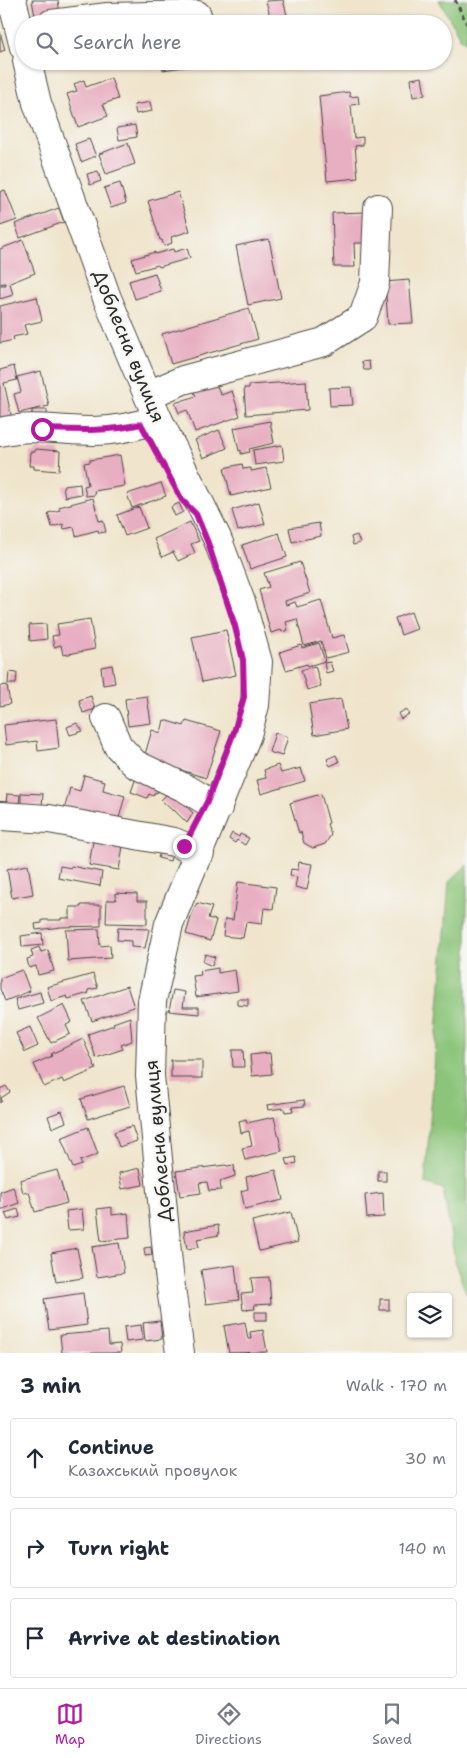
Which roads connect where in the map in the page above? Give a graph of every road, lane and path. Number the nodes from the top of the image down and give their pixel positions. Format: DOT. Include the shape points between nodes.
graph roads {
  1 [pos="455,0"];
  2 [pos="467,24"];
  3 [pos="29,70"];
  4 [pos="378,208"];
  5 [pos="153,407"];
  6 [pos="0,432"];
  7 [pos="106,718"];
  8 [pos="218,808"];
  9 [pos="0,816"];
  10 [pos="200,852"];
  11 [pos="180,1353"];
  1 -- 2 [label="path"];
  3 -- 5 [label="street, Доблесна вулиця" via="107,298"];
  4 -- 5 [label="street" via="375,283 363,317 324,342 183,380"];
  5 -- 6 [label="street" via="123,428"];
  5 -- 8 [label="street, Доблесна вулиця" via="217,538 242,605 258,662 255,705 247,735"];
  7 -- 8 [label="street" via="118,746 135,764"];
  8 -- 10 [label="street, Доблесна вулиця"];
  9 -- 10 [label="street" via="49,820 174,842"];
  10 -- 11 [label="street, Доблесна вулиця" via="169,924 152,1000 150,1076"];
}
